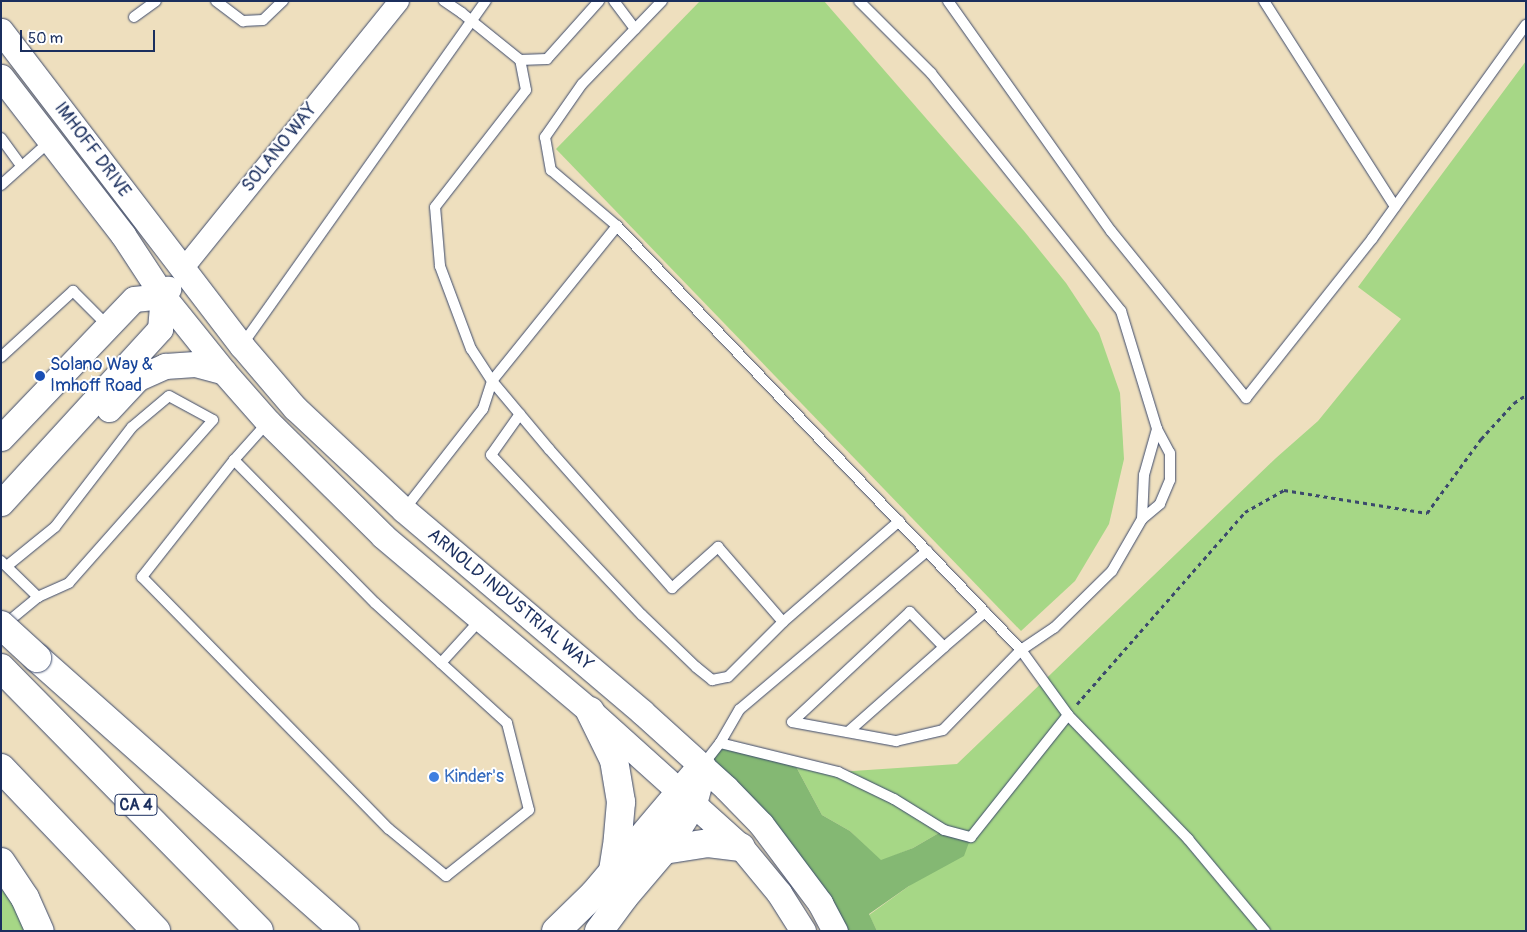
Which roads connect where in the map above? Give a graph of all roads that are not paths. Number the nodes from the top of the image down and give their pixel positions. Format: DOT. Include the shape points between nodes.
graph roads {
  1 [pos="156,1"];
  2 [pos="216,1"];
  3 [pos="283,1"];
  4 [pos="399,1"];
  5 [pos="444,1"];
  6 [pos="486,1"];
  7 [pos="599,1"];
  8 [pos="614,1"];
  9 [pos="662,1"];
  10 [pos="860,1"];
  11 [pos="948,1"];
  12 [pos="1264,1"];
  13 [pos="134,17"];
  14 [pos="471,20"];
  15 [pos="1526,25"];
  16 [pos="635,29"];
  17 [pos="1,31"];
  18 [pos="520,60"];
  19 [pos="1,77"];
  20 [pos="1,138"];
  21 [pos="51,141"];
  22 [pos="21,166"];
  23 [pos="1,185"];
  24 [pos="1395,207"];
  25 [pos="617,226"];
  26 [pos="183,269"];
  27 [pos="162,296"];
  28 [pos="107,325"];
  29 [pos="242,346"];
  30 [pos="1,357"];
  31 [pos="224,372"];
  32 [pos="492,381"];
  33 [pos="520,414"];
  34 [pos="268,422"];
  35 [pos="1157,429"];
  36 [pos="1,438"];
  37 [pos="234,460"];
  38 [pos="9,494"];
  39 [pos="404,510"];
  40 [pos="1142,519"];
  41 [pos="900,521"];
  42 [pos="927,551"];
  43 [pos="4,564"];
  44 [pos="38,597"];
  45 [pos="985,612"];
  46 [pos="482,619"];
  47 [pos="783,622"];
  48 [pos="1,626"];
  49 [pos="944,647"];
  50 [pos="1021,650"];
  51 [pos="441,663"];
  52 [pos="7,674"];
  53 [pos="590,711"];
  54 [pos="1068,715"];
  55 [pos="848,732"];
  56 [pos="720,743"];
  57 [pos="702,766"];
  58 [pos="1,768"];
  59 [pos="687,798"];
  60 [pos="741,848"];
  61 [pos="664,850"];
  62 [pos="1,862"];
  63 [pos="612,870"];
  64 [pos="40,931"];
  65 [pos="156,931"];
  66 [pos="259,931"];
  67 [pos="345,931"];
  68 [pos="556,931"];
  69 [pos="599,931"];
  70 [pos="803,931"];
  71 [pos="835,931"];
  72 [pos="1265,931"];
  1 -- 13 [label="lane"];
  2 -- 3 [label="lane" via="243,21 263,20"];
  4 -- 26 [label="street, SOLANO WAY"];
  5 -- 14 [label="lane"];
  6 -- 14 [label="lane"];
  7 -- 18 [label="lane" via="546,58"];
  8 -- 16 [label="lane"];
  9 -- 16 [label="lane"];
  10 -- 35 [label="lane" via="931,73 1121,311"];
  11 -- 24 [label="lane" via="1111,231 1246,398"];
  12 -- 24 [label="lane"];
  14 -- 18 [label="lane"];
  14 -- 29 [label="lane"];
  15 -- 24 [label="lane"];
  16 -- 25 [label="lane" via="582,84 545,137 551,170"];
  17 -- 26 [label="street, IMHOFF DRIVE"];
  18 -- 32 [label="lane" via="526,90 435,207 440,266 471,348"];
  19 -- 21 [label="street, IMHOFF DRIVE"];
  20 -- 22 [label="lane"];
  21 -- 22 [label="lane"];
  21 -- 27 [label="street, IMHOFF DRIVE" via="123,235"];
  22 -- 23 [label="lane"];
  25 -- 32 [label="lane"];
  25 -- 41 [label="lane"];
  26 -- 27 [label="street, SOLANO WAY"];
  26 -- 29 [label="street, ARNOLD INDUSTRIAL WAY"];
  27 -- 28 [label="street" via="134,298"];
  27 -- 31 [label="street, ARNOLD INDUSTRIAL WAY"];
  27 -- 38 [label="street" via="160,329"];
  28 -- 30 [label="lane" via="72,291"];
  28 -- 36 [label="street"];
  29 -- 39 [label="street, ARNOLD INDUSTRIAL WAY" via="295,408"];
  31 -- 34 [label="street, ARNOLD INDUSTRIAL WAY"];
  31 -- 38 [label="street" via="195,364 165,366 138,378 41,479"];
  32 -- 33 [label="lane"];
  32 -- 39 [label="lane" via="484,409"];
  33 -- 47 [label="lane" via="672,588 718,547"];
  33 -- 47 [label="lane" via="491,455 696,668 712,680 728,677"];
  34 -- 37 [label="lane"];
  34 -- 46 [label="street, ARNOLD INDUSTRIAL WAY" via="383,536"];
  35 -- 40 [label="lane" via="1144,475"];
  35 -- 40 [label="lane" via="1170,453 1170,480 1160,504"];
  37 -- 51 [label="lane" via="375,604"];
  37 -- 51 [label="lane" via="142,577 389,829 446,876 529,810 507,723"];
  39 -- 57 [label="street, ARNOLD INDUSTRIAL WAY"];
  40 -- 50 [label="lane" via="1112,571 1054,628"];
  41 -- 42 [label="lane"];
  41 -- 47 [label="lane"];
  42 -- 45 [label="lane"];
  42 -- 56 [label="lane" via="740,709"];
  43 -- 44 [label="lane"];
  43 -- 44 [label="lane" via="54,527 132,428 169,396 213,420 69,583"];
  44 -- 48 [label="lane"];
  45 -- 49 [label="lane"];
  45 -- 50 [label="lane"];
  46 -- 51 [label="lane"];
  46 -- 53 [label="street, ARNOLD INDUSTRIAL WAY"];
  48 -- 67 [label="highway, bridge"];
  49 -- 55 [label="lane"];
  49 -- 55 [label="lane" via="910,612 792,722"];
  50 -- 54 [label="lane"];
  50 -- 55 [label="lane" via="943,730 896,741"];
  52 -- 66 [label="highway, CA 4"];
  53 -- 59 [label="street, ARNOLD INDUSTRIAL WAY"];
  53 -- 63 [label="highway" via="614,760 622,802"];
  54 -- 56 [label="lane" via="971,837 944,830 894,799 838,772"];
  54 -- 72 [label="lane" via="1188,839"];
  56 -- 57 [label="lane"];
  57 -- 59 [label="highway"];
  57 -- 71 [label="street, ARNOLD INDUSTRIAL WAY" via="761,824 820,903"];
  58 -- 65 [label="highway"];
  59 -- 60 [label="street, ARNOLD INDUSTRIAL WAY"];
  59 -- 61 [label="highway"];
  59 -- 63 [label="highway"];
  60 -- 61 [label="highway" via="708,843"];
  60 -- 70 [label="street, ARNOLD INDUSTRIAL WAY" via="779,893"];
  61 -- 69 [label="highway"];
  62 -- 64 [label="highway" via="25,898"];
  63 -- 68 [label="highway" via="594,894"];
}
